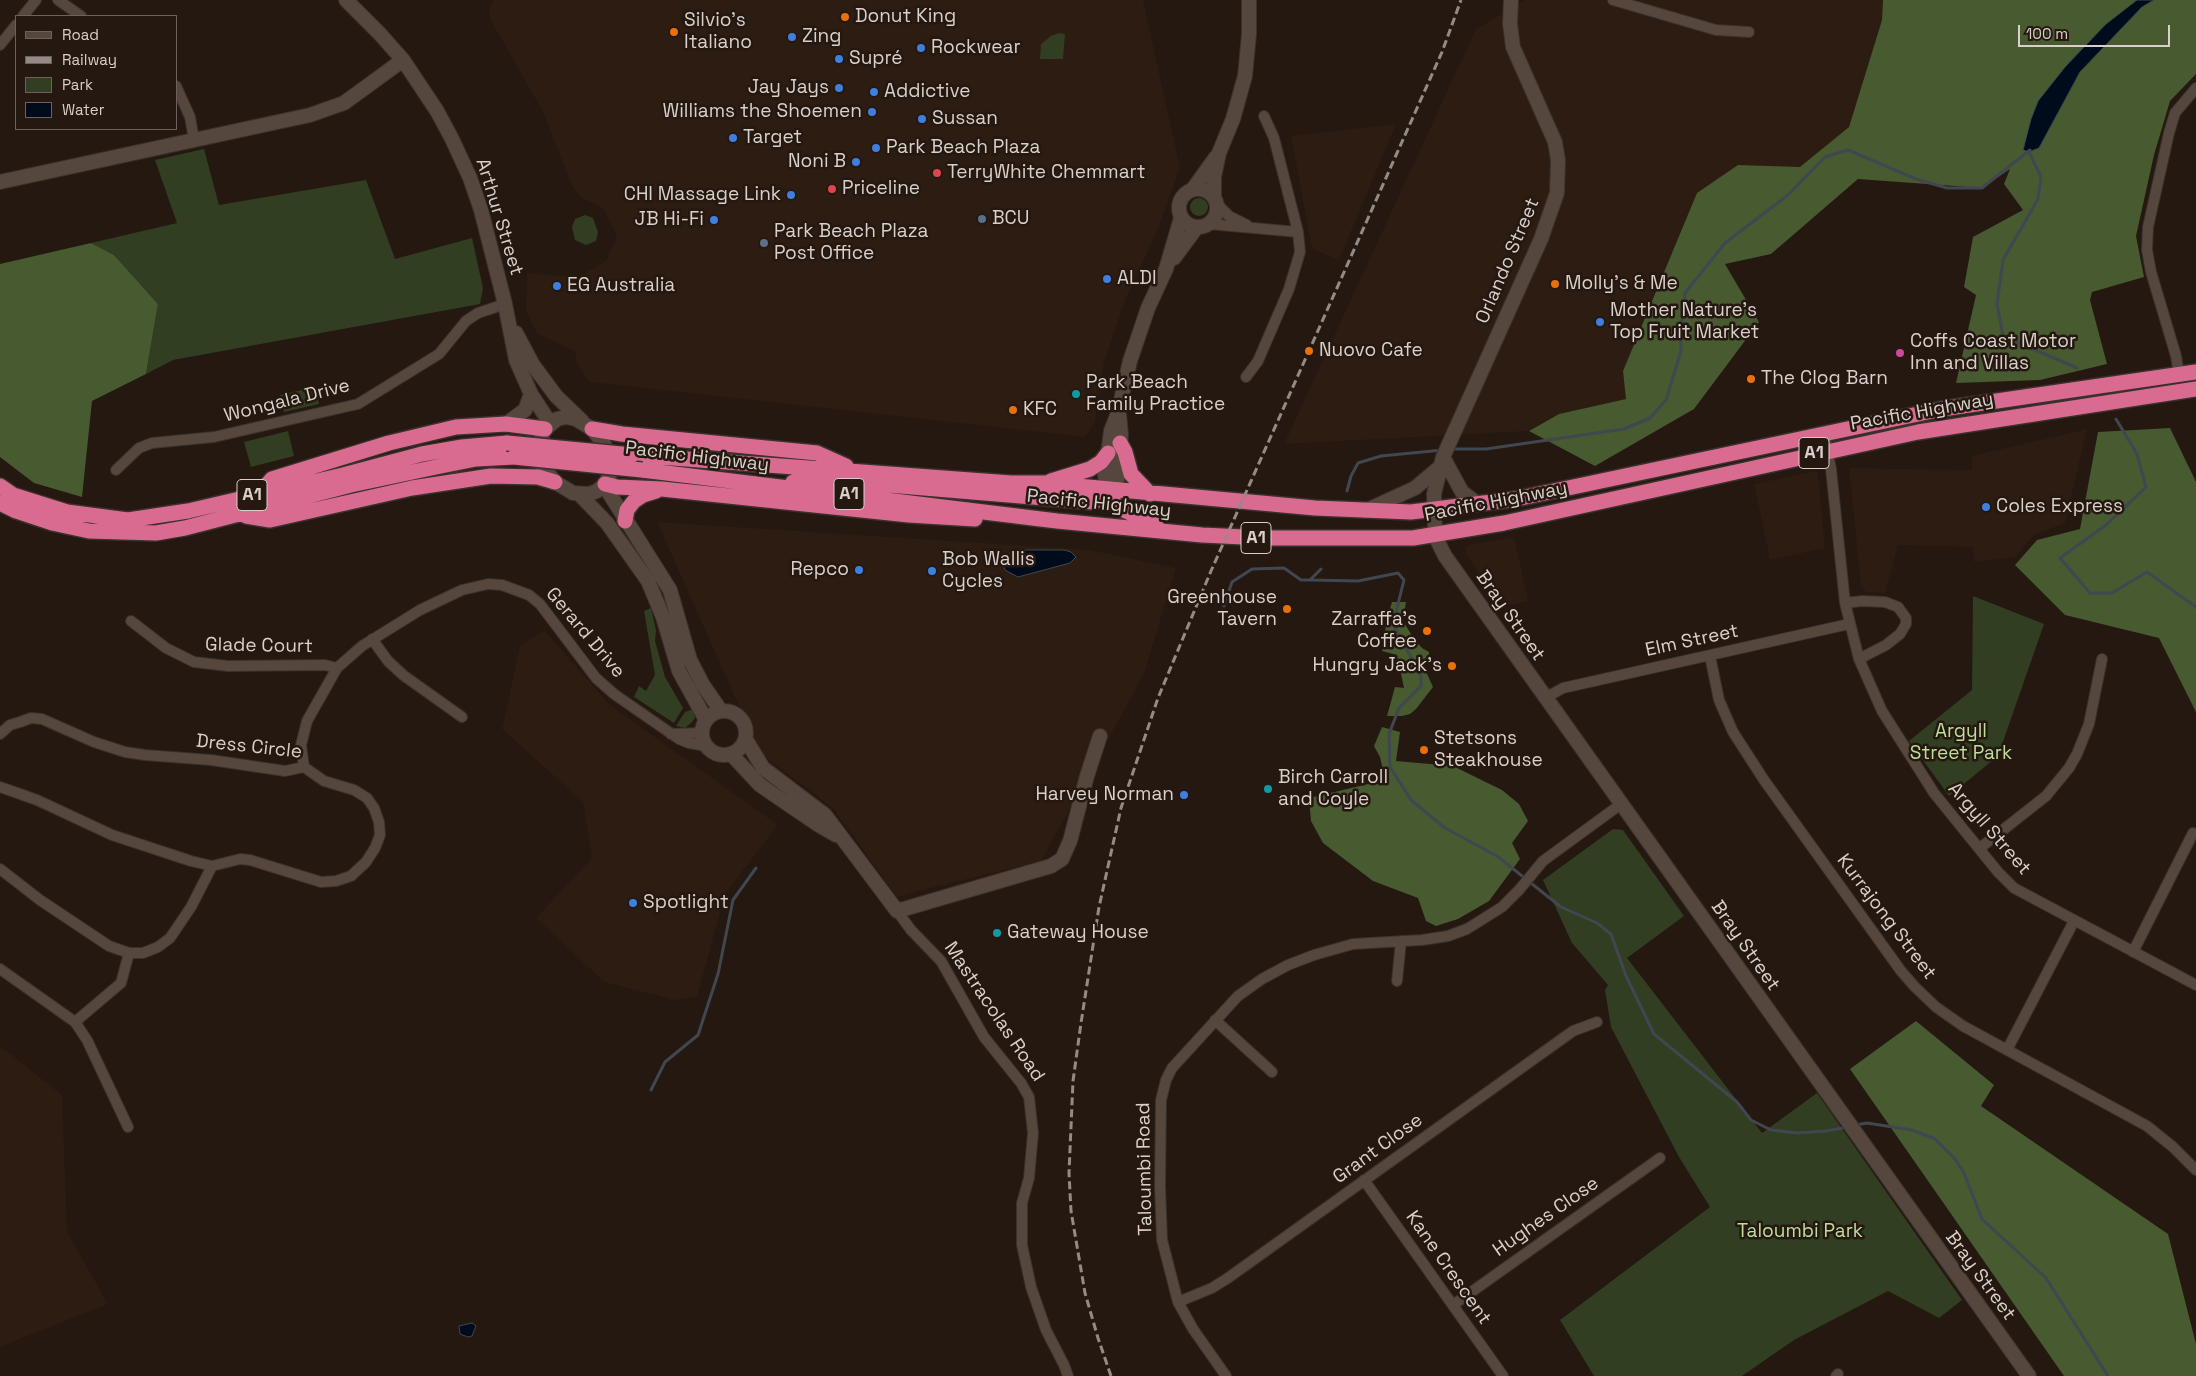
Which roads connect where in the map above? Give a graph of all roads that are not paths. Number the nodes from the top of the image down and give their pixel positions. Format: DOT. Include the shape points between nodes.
graph roads {
  1 [pos="36,0"];
  2 [pos="58,0"];
  3 [pos="346,0"];
  4 [pos="1249,0"];
  5 [pos="1511,0"];
  6 [pos="1613,0"];
  7 [pos="24,15"];
  8 [pos="80,15"];
  9 [pos="15,26"];
  10 [pos="1749,32"];
  11 [pos="0,45"];
  12 [pos="402,60"];
  13 [pos="2196,88"];
  14 [pos="178,90"];
  15 [pos="1264,116"];
  16 [pos="194,140"];
  17 [pos="1219,153"];
  18 [pos="0,182"];
  19 [pos="1193,189"];
  20 [pos="1215,200"];
  21 [pos="1181,218"];
  22 [pos="1203,226"];
  23 [pos="1252,228"];
  24 [pos="1298,232"];
  25 [pos="1166,269"];
  26 [pos="505,304"];
  27 [pos="2196,372"];
  28 [pos="2179,374"];
  29 [pos="1246,377"];
  30 [pos="2196,390"];
  31 [pos="531,394"];
  32 [pos="1118,413"];
  33 [pos="506,424"];
  34 [pos="548,426"];
  35 [pos="589,426"];
  36 [pos="1824,433"];
  37 [pos="1120,444"];
  38 [pos="1828,450"];
  39 [pos="1108,453"];
  40 [pos="1441,462"];
  41 [pos="116,470"];
  42 [pos="858,471"];
  43 [pos="555,482"];
  44 [pos="1045,483"];
  45 [pos="605,485"];
  46 [pos="763,485"];
  47 [pos="0,486"];
  48 [pos="662,489"];
  49 [pos="1110,489"];
  50 [pos="260,493"];
  51 [pos="1150,494"];
  52 [pos="580,495"];
  53 [pos="0,503"];
  54 [pos="1478,504"];
  55 [pos="1434,509"];
  56 [pos="1364,511"];
  57 [pos="240,515"];
  58 [pos="1057,520"];
  59 [pos="625,521"];
  60 [pos="1176,532"];
  61 [pos="1434,536"];
  62 [pos="1845,603"];
  63 [pos="132,621"];
  64 [pos="1849,624"];
  65 [pos="372,639"];
  66 [pos="1710,656"];
  67 [pos="1859,659"];
  68 [pos="2102,660"];
  69 [pos="337,668"];
  70 [pos="1545,698"];
  71 [pos="722,711"];
  72 [pos="462,717"];
  73 [pos="705,733"];
  74 [pos="0,734"];
  75 [pos="1100,736"];
  76 [pos="746,740"];
  77 [pos="731,754"];
  78 [pos="304,767"];
  79 [pos="0,787"];
  80 [pos="1621,804"];
  81 [pos="2193,833"];
  82 [pos="841,837"];
  83 [pos="1980,848"];
  84 [pos="212,866"];
  85 [pos="0,868"];
  86 [pos="897,911"];
  87 [pos="2074,921"];
  88 [pos="1401,941"];
  89 [pos="2133,952"];
  90 [pos="129,953"];
  91 [pos="0,969"];
  92 [pos="1397,981"];
  93 [pos="2196,985"];
  94 [pos="1215,1020"];
  95 [pos="75,1022"];
  96 [pos="1597,1022"];
  97 [pos="2007,1050"];
  98 [pos="1272,1072"];
  99 [pos="128,1127"];
  100 [pos="1660,1158"];
  101 [pos="2196,1170"];
  102 [pos="1364,1180"];
  103 [pos="1178,1302"];
  104 [pos="1453,1305"];
  105 [pos="1068,1376"];
  106 [pos="1226,1376"];
  107 [pos="1503,1376"];
  108 [pos="2028,1376"];
  1 -- 7 [label="street"];
  2 -- 8 [label="street"];
  3 -- 12 [label="street, Arthur Street"];
  4 -- 17 [label="street" via="1246,76"];
  5 -- 40 [label="street, Orlando Street" via="1513,47 1555,142 1557,193 1541,239"];
  6 -- 10 [label="street" via="1716,30"];
  9 -- 11 [label="street"];
  12 -- 16 [label="street" via="356,96 333,108 310,116"];
  12 -- 26 [label="street, Arthur Street" via="437,111 470,178"];
  13 -- 28 [label="street" via="2175,113 2168,133 2148,227 2147,250 2151,272"];
  14 -- 16 [label="street" via="190,117"];
  15 -- 24 [label="street" via="1274,138"];
  16 -- 18 [label="street"];
  17 -- 19 [label="street"];
  17 -- 20 [label="street" via="1214,177"];
  19 -- 20 [label="street" via="1205,190"];
  19 -- 21 [label="street" via="1180,200"];
  20 -- 22 [label="street" via="1216,214"];
  20 -- 23 [label="street" via="1229,216"];
  21 -- 22 [label="street" via="1191,226"];
  21 -- 25 [label="street"];
  22 -- 23 [label="street"];
  22 -- 25 [label="street"];
  23 -- 24 [label="street"];
  24 -- 29 [label="street" via="1300,252 1289,289 1258,362"];
  25 -- 32 [label="street" via="1148,308 1130,361"];
  26 -- 31 [label="street, Arthur Street" via="516,360"];
  26 -- 35 [label="street, Arthur Street" via="533,366 556,396"];
  26 -- 41 [label="street, Wongala Drive" via="478,313 466,321 439,354 358,404 214,437 152,442 134,452"];
  27 -- 28 [label="highway, Pacific Highway / A1"];
  28 -- 36 [label="highway, Pacific Highway / A1" via="1942,409"];
  30 -- 38 [label="highway, Pacific Highway / A1" via="1985,421"];
  31 -- 33 [label="street" via="524,410"];
  31 -- 34 [label="street, Arthur Street"];
  32 -- 37 [label="street"];
  32 -- 39 [label="street" via="1110,431"];
  33 -- 34 [label="highway"];
  33 -- 50 [label="highway" via="456,427 389,443 272,479"];
  34 -- 35 [label="street" via="566,417"];
  34 -- 43 [label="street" via="538,444 537,455"];
  35 -- 42 [label="highway" via="622,434 817,453"];
  35 -- 45 [label="street" via="604,444 608,455 611,472"];
  36 -- 38 [label="street, Argyll Street"];
  36 -- 54 [label="highway, Pacific Highway / A1" via="1629,476"];
  37 -- 49 [label="street" via="1118,477"];
  37 -- 51 [label="highway" via="1131,474"];
  38 -- 61 [label="highway, Pacific Highway / A1"];
  38 -- 62 [label="street, Argyll Street"];
  39 -- 44 [label="highway" via="1090,469"];
  39 -- 49 [label="street" via="1105,476"];
  40 -- 54 [label="street" via="1462,492"];
  40 -- 55 [label="street, Orlando Street" via="1434,490"];
  40 -- 56 [label="street" via="1415,488"];
  42 -- 44 [label="highway, Pacific Highway / A1"];
  42 -- 50 [label="highway, Pacific Highway / A1, bridge" via="507,444 422,454"];
  43 -- 52 [label="street"];
  43 -- 57 [label="highway" via="538,477 491,476 412,488 270,520"];
  44 -- 49 [label="highway, Pacific Highway / A1"];
  45 -- 48 [label="highway"];
  45 -- 52 [label="street" via="597,491"];
  45 -- 59 [label="street"];
  46 -- 49 [label="highway" via="816,479 1093,502"];
  46 -- 57 [label="highway, Pacific Highway / A1, bridge" via="514,457 476,459 351,486"];
  46 -- 58 [label="highway, Pacific Highway / A1"];
  47 -- 50 [label="highway, Pacific Highway / A1" via="13,494 68,512 128,520 188,511"];
  48 -- 58 [label="highway" via="910,515"];
  48 -- 59 [label="highway" via="634,501 627,510"];
  49 -- 51 [label="highway, Pacific Highway / A1"];
  49 -- 60 [label="highway" via="1110,496 1118,507 1132,516"];
  51 -- 56 [label="highway, Pacific Highway / A1"];
  52 -- 73 [label="street" via="607,523 648,581 679,671"];
  53 -- 57 [label="highway, Pacific Highway / A1" via="52,523 126,534 156,533"];
  54 -- 55 [label="highway, Pacific Highway / A1"];
  55 -- 56 [label="highway, Pacific Highway / A1"];
  55 -- 61 [label="street, Orlando Street"];
  58 -- 60 [label="highway, Pacific Highway / A1"];
  59 -- 71 [label="street" via="670,590 690,660"];
  60 -- 61 [label="highway, Pacific Highway / A1" via="1264,538"];
  61 -- 70 [label="street, Bray Street" via="1442,553"];
  62 -- 64 [label="street, Argyll Street"];
  62 -- 67 [label="street" via="1885,602 1898,607 1906,618 1900,634"];
  63 -- 69 [label="street, Glade Court" via="166,648 194,662"];
  64 -- 66 [label="street, Elm Street"];
  64 -- 67 [label="street, Argyll Street"];
  65 -- 69 [label="street, Gerard Drive"];
  65 -- 72 [label="street" via="403,675"];
  65 -- 73 [label="street, Gerard Drive" via="420,610 462,590 488,584 502,585 529,595 548,613 596,678 622,700 689,743"];
  66 -- 70 [label="street, Elm Street" via="1562,688"];
  66 -- 97 [label="street, Kurrajong Street" via="1719,700 1733,732 1901,971 1948,1017"];
  67 -- 83 [label="street, Argyll Street" via="1882,711 1904,746 1934,792"];
  68 -- 83 [label="street" via="2089,724 2069,768 2046,796"];
  69 -- 78 [label="street" via="308,721 301,745"];
  70 -- 80 [label="street, Bray Street"];
  71 -- 73 [label="street" via="715,712"];
  71 -- 76 [label="street" via="740,717 746,728"];
  73 -- 77 [label="street" via="717,754"];
  74 -- 78 [label="street, Dress Circle" via="10,725 42,718 125,752 285,771"];
  75 -- 86 [label="street" via="1062,860"];
  76 -- 77 [label="street"];
  76 -- 82 [label="street, Mastracolas Road" via="763,768 825,815"];
  77 -- 82 [label="street, Mastracolas Road" via="773,794"];
  78 -- 84 [label="street, Dress Circle" via="324,780 354,790 367,798 374,808 380,835 366,862 351,876 321,882 250,860 240,859"];
  79 -- 84 [label="street, Dress Circle" via="37,800 112,835 158,852"];
  80 -- 88 [label="street, Taloumbi Road" via="1543,861 1502,907 1467,929 1448,936"];
  80 -- 108 [label="street, Bray Street"];
  81 -- 89 [label="street"];
  82 -- 86 [label="street, Mastracolas Road"];
  83 -- 87 [label="street, Argyll Street" via="2014,888"];
  84 -- 90 [label="street" via="170,938 143,953"];
  85 -- 90 [label="street" via="79,927 109,946"];
  86 -- 105 [label="street, Mastracolas Road" via="940,961 984,1037 1029,1097 1033,1133 1029,1178 1022,1203 1022,1245 1031,1287 1046,1330"];
  87 -- 89 [label="street, Argyll Street"];
  87 -- 97 [label="street"];
  88 -- 92 [label="street"];
  88 -- 94 [label="street, Taloumbi Road" via="1353,944 1288,964 1238,996"];
  89 -- 93 [label="street, Argyll Street"];
  90 -- 95 [label="street" via="120,983"];
  91 -- 95 [label="street"];
  94 -- 98 [label="street"];
  94 -- 103 [label="street, Taloumbi Road" via="1172,1068 1161,1100 1162,1240"];
  95 -- 99 [label="street" via="87,1040"];
  96 -- 102 [label="street, Grant Close" via="1573,1031"];
  97 -- 101 [label="street, Kurrajong Street" via="2147,1126"];
  100 -- 104 [label="street, Hughes Close"];
  102 -- 103 [label="street, Grant Close" via="1228,1278"];
  102 -- 104 [label="street, Kane Crescent"];
  103 -- 106 [label="street, Taloumbi Road"];
  104 -- 107 [label="street, Kane Crescent"];
}
